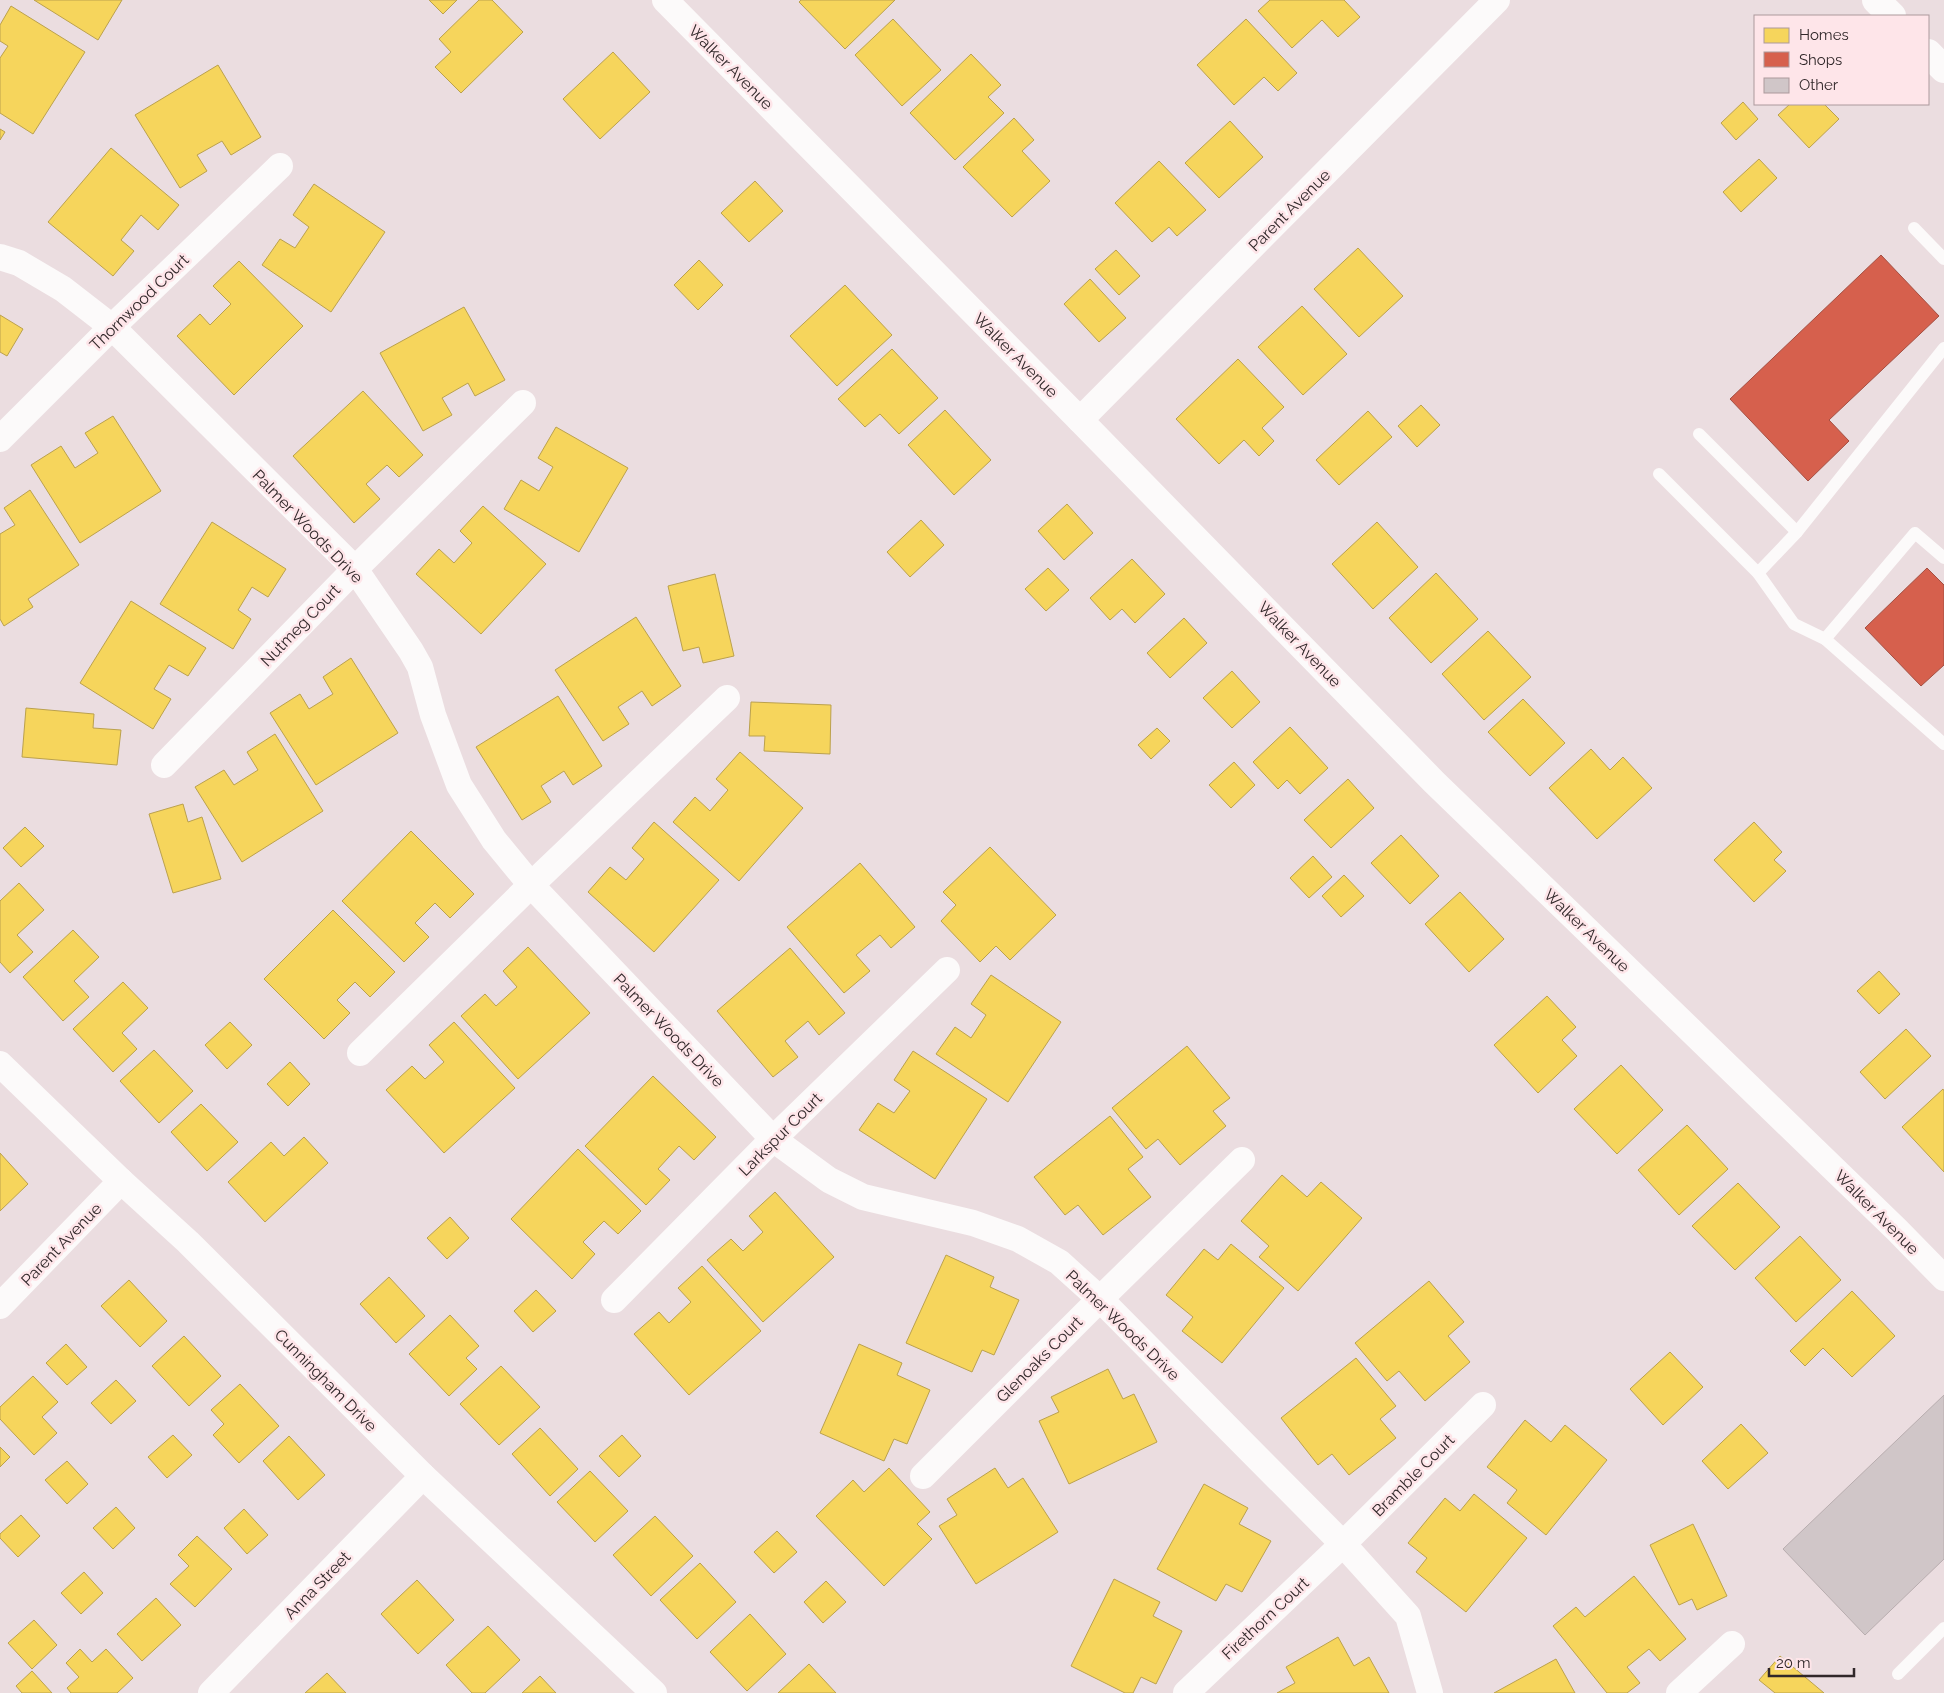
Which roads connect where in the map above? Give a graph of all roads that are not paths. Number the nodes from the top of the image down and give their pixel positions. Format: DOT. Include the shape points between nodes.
graph roads {
  1 [pos="665,0"];
  2 [pos="1497,0"];
  3 [pos="1876,0"];
  4 [pos="1891,15"];
  5 [pos="1929,54"];
  6 [pos="1944,69"];
  7 [pos="280,166"];
  8 [pos="1914,228"];
  9 [pos="0,257"];
  10 [pos="1944,259"];
  11 [pos="112,327"];
  12 [pos="1944,348"];
  13 [pos="523,403"];
  14 [pos="1080,420"];
  15 [pos="1699,434"];
  16 [pos="0,439"];
  17 [pos="1659,474"];
  18 [pos="1797,532"];
  19 [pos="1944,558"];
  20 [pos="354,569"];
  21 [pos="1758,573"];
  22 [pos="1825,639"];
  23 [pos="726,698"];
  24 [pos="1944,744"];
  25 [pos="164,765"];
  26 [pos="531,885"];
  27 [pos="947,970"];
  28 [pos="360,1053"];
  29 [pos="0,1064"];
  30 [pos="773,1139"];
  31 [pos="1242,1160"];
  32 [pos="122,1181"];
  33 [pos="1944,1278"];
  34 [pos="1100,1298"];
  35 [pos="614,1300"];
  36 [pos="0,1306"];
  37 [pos="1483,1405"];
  38 [pos="422,1476"];
  39 [pos="923,1476"];
  40 [pos="1343,1544"];
  41 [pos="1944,1628"];
  42 [pos="1732,1644"];
  43 [pos="1898,1674"];
  44 [pos="211,1693"];
  45 [pos="654,1693"];
  46 [pos="1186,1693"];
  47 [pos="1430,1693"];
  48 [pos="1679,1693"];
  1 -- 14 [label="street, Walker Avenue"];
  2 -- 14 [label="street, Parent Avenue"];
  3 -- 4 [label="main road"];
  5 -- 6 [label="main road"];
  7 -- 11 [label="street, Thornwood Court"];
  8 -- 10 [label="lane"];
  9 -- 11 [label="street, Palmer Woods Drive" via="19,263 63,289"];
  11 -- 16 [label="street, Thornwood Court"];
  11 -- 20 [label="street, Palmer Woods Drive"];
  12 -- 18 [label="lane"];
  13 -- 20 [label="street, Nutmeg Court"];
  14 -- 33 [label="street, Walker Avenue" via="1434,782"];
  15 -- 18 [label="lane"];
  17 -- 21 [label="lane"];
  18 -- 21 [label="lane"];
  19 -- 22 [label="lane" via="1915,533"];
  20 -- 25 [label="street, Nutmeg Court"];
  20 -- 26 [label="street, Palmer Woods Drive" via="420,668 458,785 494,840"];
  21 -- 22 [label="lane" via="1794,624"];
  22 -- 24 [label="lane"];
  23 -- 26 [label="street"];
  26 -- 28 [label="street"];
  26 -- 30 [label="street, Palmer Woods Drive"];
  27 -- 30 [label="street, Larkspur Court"];
  29 -- 32 [label="street, Cunningham Drive"];
  30 -- 34 [label="street, Palmer Woods Drive" via="829,1180 863,1197 973,1223 1018,1239 1058,1262"];
  30 -- 35 [label="street, Larkspur Court"];
  31 -- 34 [label="street, Glenoaks Court"];
  32 -- 36 [label="street, Parent Avenue"];
  32 -- 38 [label="street, Cunningham Drive" via="188,1242"];
  34 -- 39 [label="street, Glenoaks Court"];
  34 -- 40 [label="street, Palmer Woods Drive"];
  37 -- 40 [label="street, Bramble Court"];
  38 -- 44 [label="street, Anna Street"];
  38 -- 45 [label="street, Cunningham Drive"];
  40 -- 46 [label="street, Firethorn Court"];
  40 -- 47 [label="street, Palmer Woods Drive" via="1408,1616"];
  41 -- 43 [label="lane"];
  42 -- 48 [label="street"];
}
